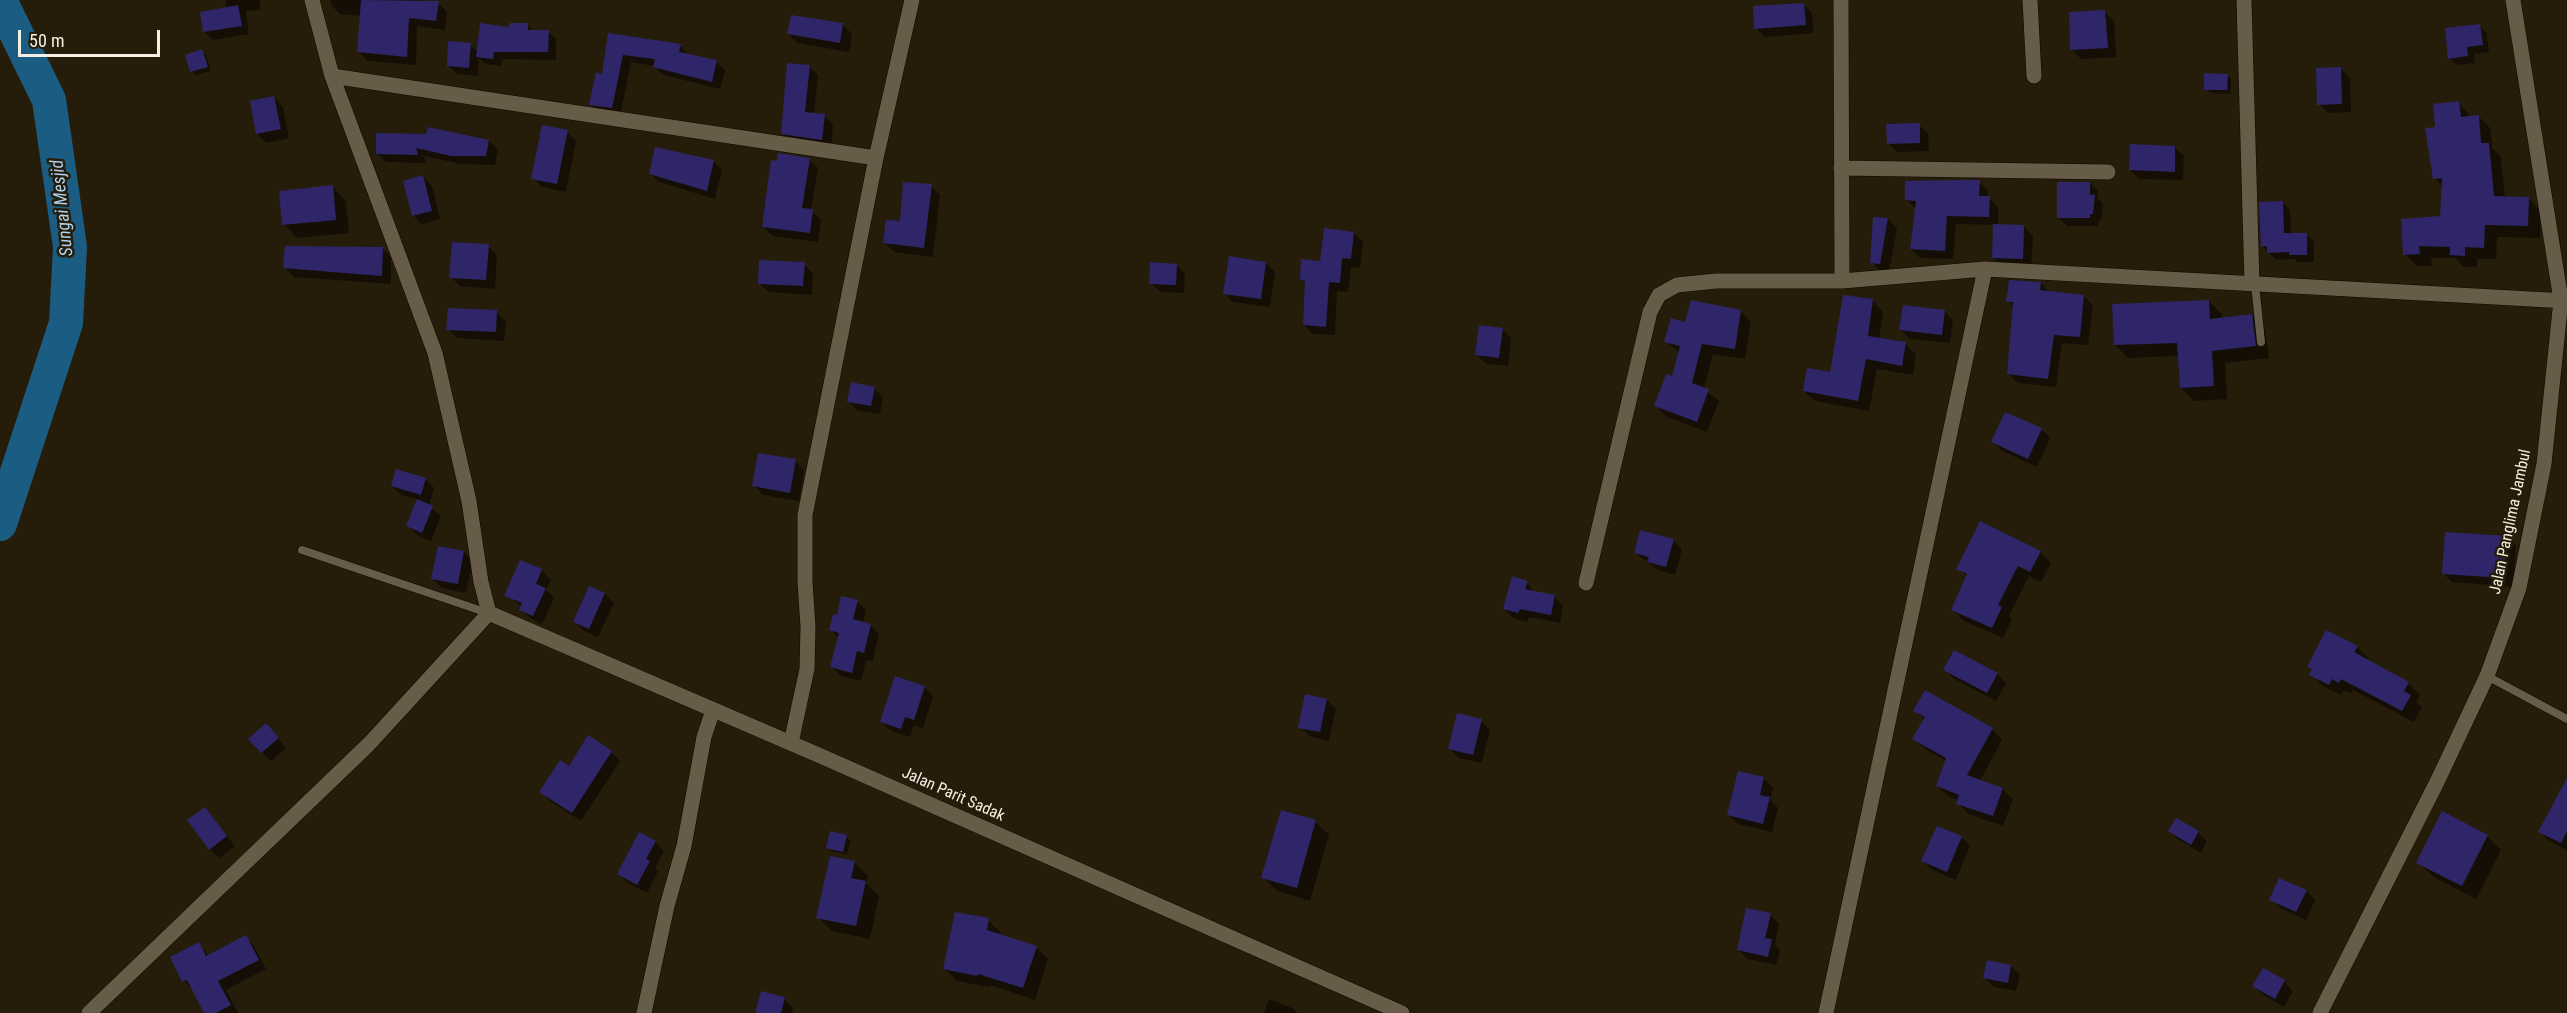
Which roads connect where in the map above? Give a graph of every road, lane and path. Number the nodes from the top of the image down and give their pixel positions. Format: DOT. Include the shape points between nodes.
graph roads {
  1 [pos="312,0"];
  2 [pos="912,0"];
  3 [pos="1841,0"];
  4 [pos="2030,0"];
  5 [pos="2244,0"];
  6 [pos="2513,0"];
  7 [pos="332,76"];
  8 [pos="2034,76"];
  9 [pos="876,158"];
  10 [pos="1841,168"];
  11 [pos="2108,172"];
  12 [pos="1985,269"];
  13 [pos="1842,281"];
  14 [pos="2253,283"];
  15 [pos="2564,301"];
  16 [pos="2261,342"];
  17 [pos="302,550"];
  18 [pos="1586,583"];
  19 [pos="489,613"];
  20 [pos="2487,676"];
  21 [pos="2567,719"];
  22 [pos="709,723"];
  23 [pos="791,743"];
  24 [pos="2324,1012"];
  25 [pos="89,1013"];
  26 [pos="644,1013"];
  27 [pos="1402,1013"];
  28 [pos="1826,1013"];
  1 -- 7 [label="street"];
  2 -- 9 [label="street"];
  3 -- 10 [label="street"];
  4 -- 8 [label="street"];
  5 -- 14 [label="street"];
  6 -- 15 [label="street, Jalan Panglima Jambul"];
  7 -- 9 [label="street"];
  7 -- 19 [label="street" via="435,353 469,501"];
  9 -- 23 [label="street" via="805,515 807,669"];
  10 -- 11 [label="street"];
  10 -- 13 [label="street"];
  12 -- 13 [label="street"];
  12 -- 14 [label="street"];
  12 -- 28 [label="street"];
  13 -- 18 [label="street" via="1716,281 1677,285 1659,295 1650,312"];
  14 -- 15 [label="street"];
  14 -- 16 [label="lane"];
  15 -- 20 [label="street, Jalan Panglima Jambul" via="2541,475 2519,588"];
  17 -- 19 [label="lane"];
  19 -- 22 [label="street, Jalan Parit Sadak"];
  19 -- 25 [label="street" via="369,744"];
  20 -- 21 [label="lane"];
  20 -- 24 [label="street, Jalan Panglima Jambul"];
  22 -- 23 [label="street, Jalan Parit Sadak"];
  22 -- 26 [label="street"];
  23 -- 27 [label="street, Jalan Parit Sadak"];
}
